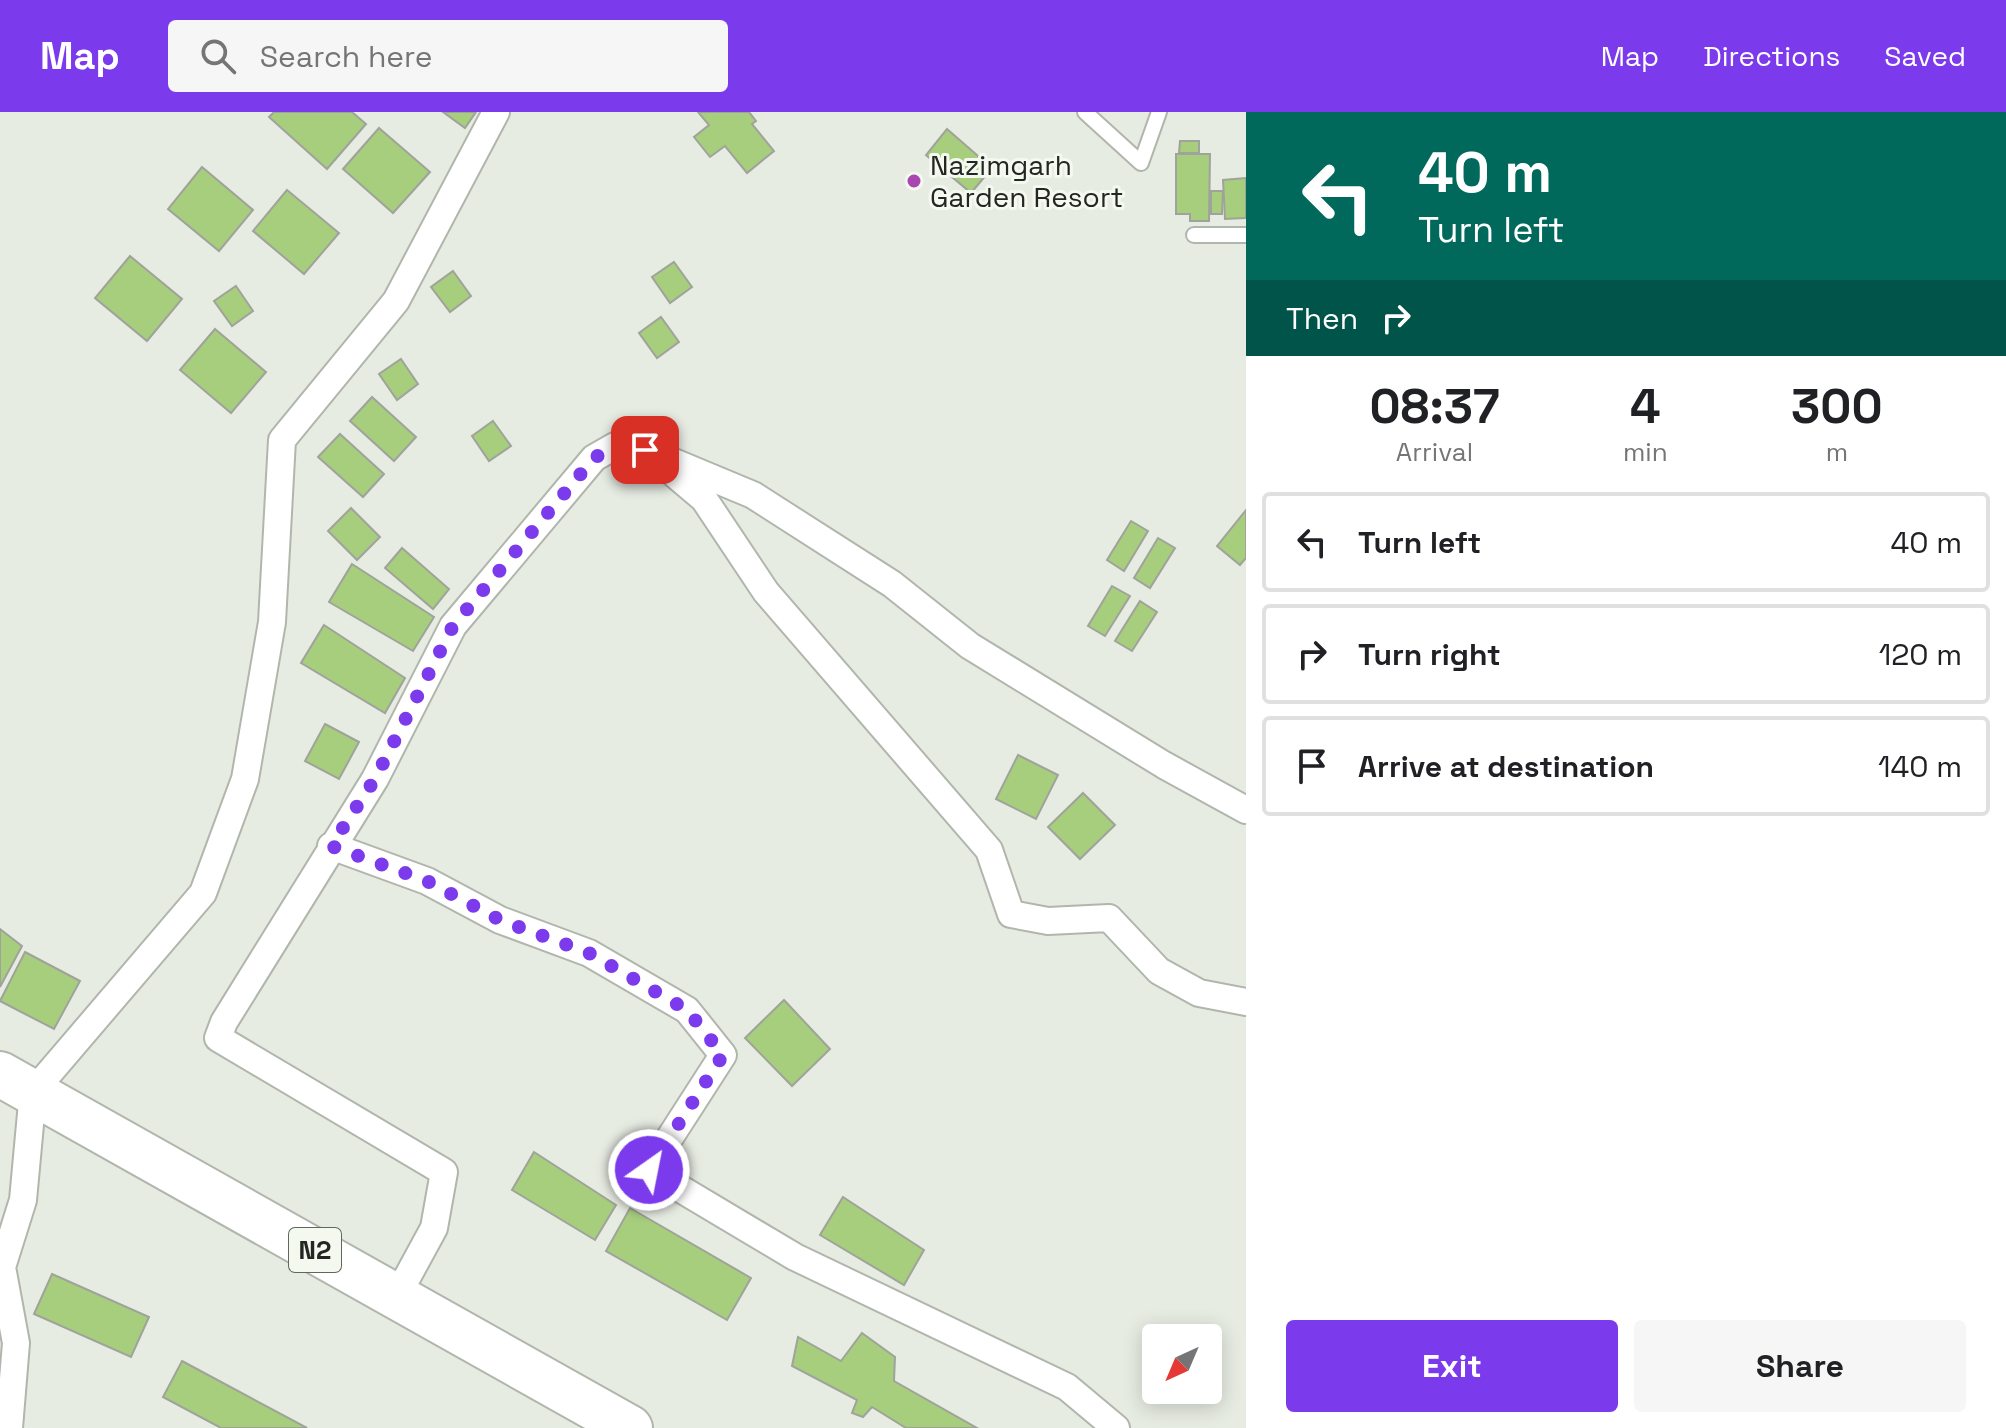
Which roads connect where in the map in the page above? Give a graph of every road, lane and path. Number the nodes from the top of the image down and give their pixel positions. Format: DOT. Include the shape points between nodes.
graph roads {
  1 [pos="496,112"];
  2 [pos="1085,112"];
  3 [pos="1159,112"];
  4 [pos="1194,235"];
  5 [pos="1246,235"];
  6 [pos="645,450"];
  7 [pos="1246,810"];
  8 [pos="331,846"];
  9 [pos="1246,1002"];
  10 [pos="16,1083"];
  11 [pos="397,1296"];
  12 [pos="9,1428"];
  13 [pos="630,1428"];
  14 [pos="1116,1428"];
  1 -- 10 [label="street" via="396,301 282,440 272,622 245,779 203,893"];
  2 -- 3 [label="lane" via="1141,163"];
  4 -- 5 [label="lane"];
  6 -- 7 [label="street" via="753,495 892,584 970,646"];
  6 -- 8 [label="street" via="615,446 594,458 453,626 375,779"];
  6 -- 9 [label="street" via="704,499 766,592 989,850 1011,914 1048,921 1109,918 1159,971 1199,993"];
  8 -- 11 [label="street" via="218,1038 444,1172 434,1228"];
  8 -- 14 [label="street" via="427,881 500,920 589,953 687,1010 723,1055 649,1170 795,1257 1067,1387"];
  10 -- 11 [label="highway, N2"];
  10 -- 12 [label="street" via="23,1200 2,1267 16,1343"];
  11 -- 13 [label="highway, N2"];
}
